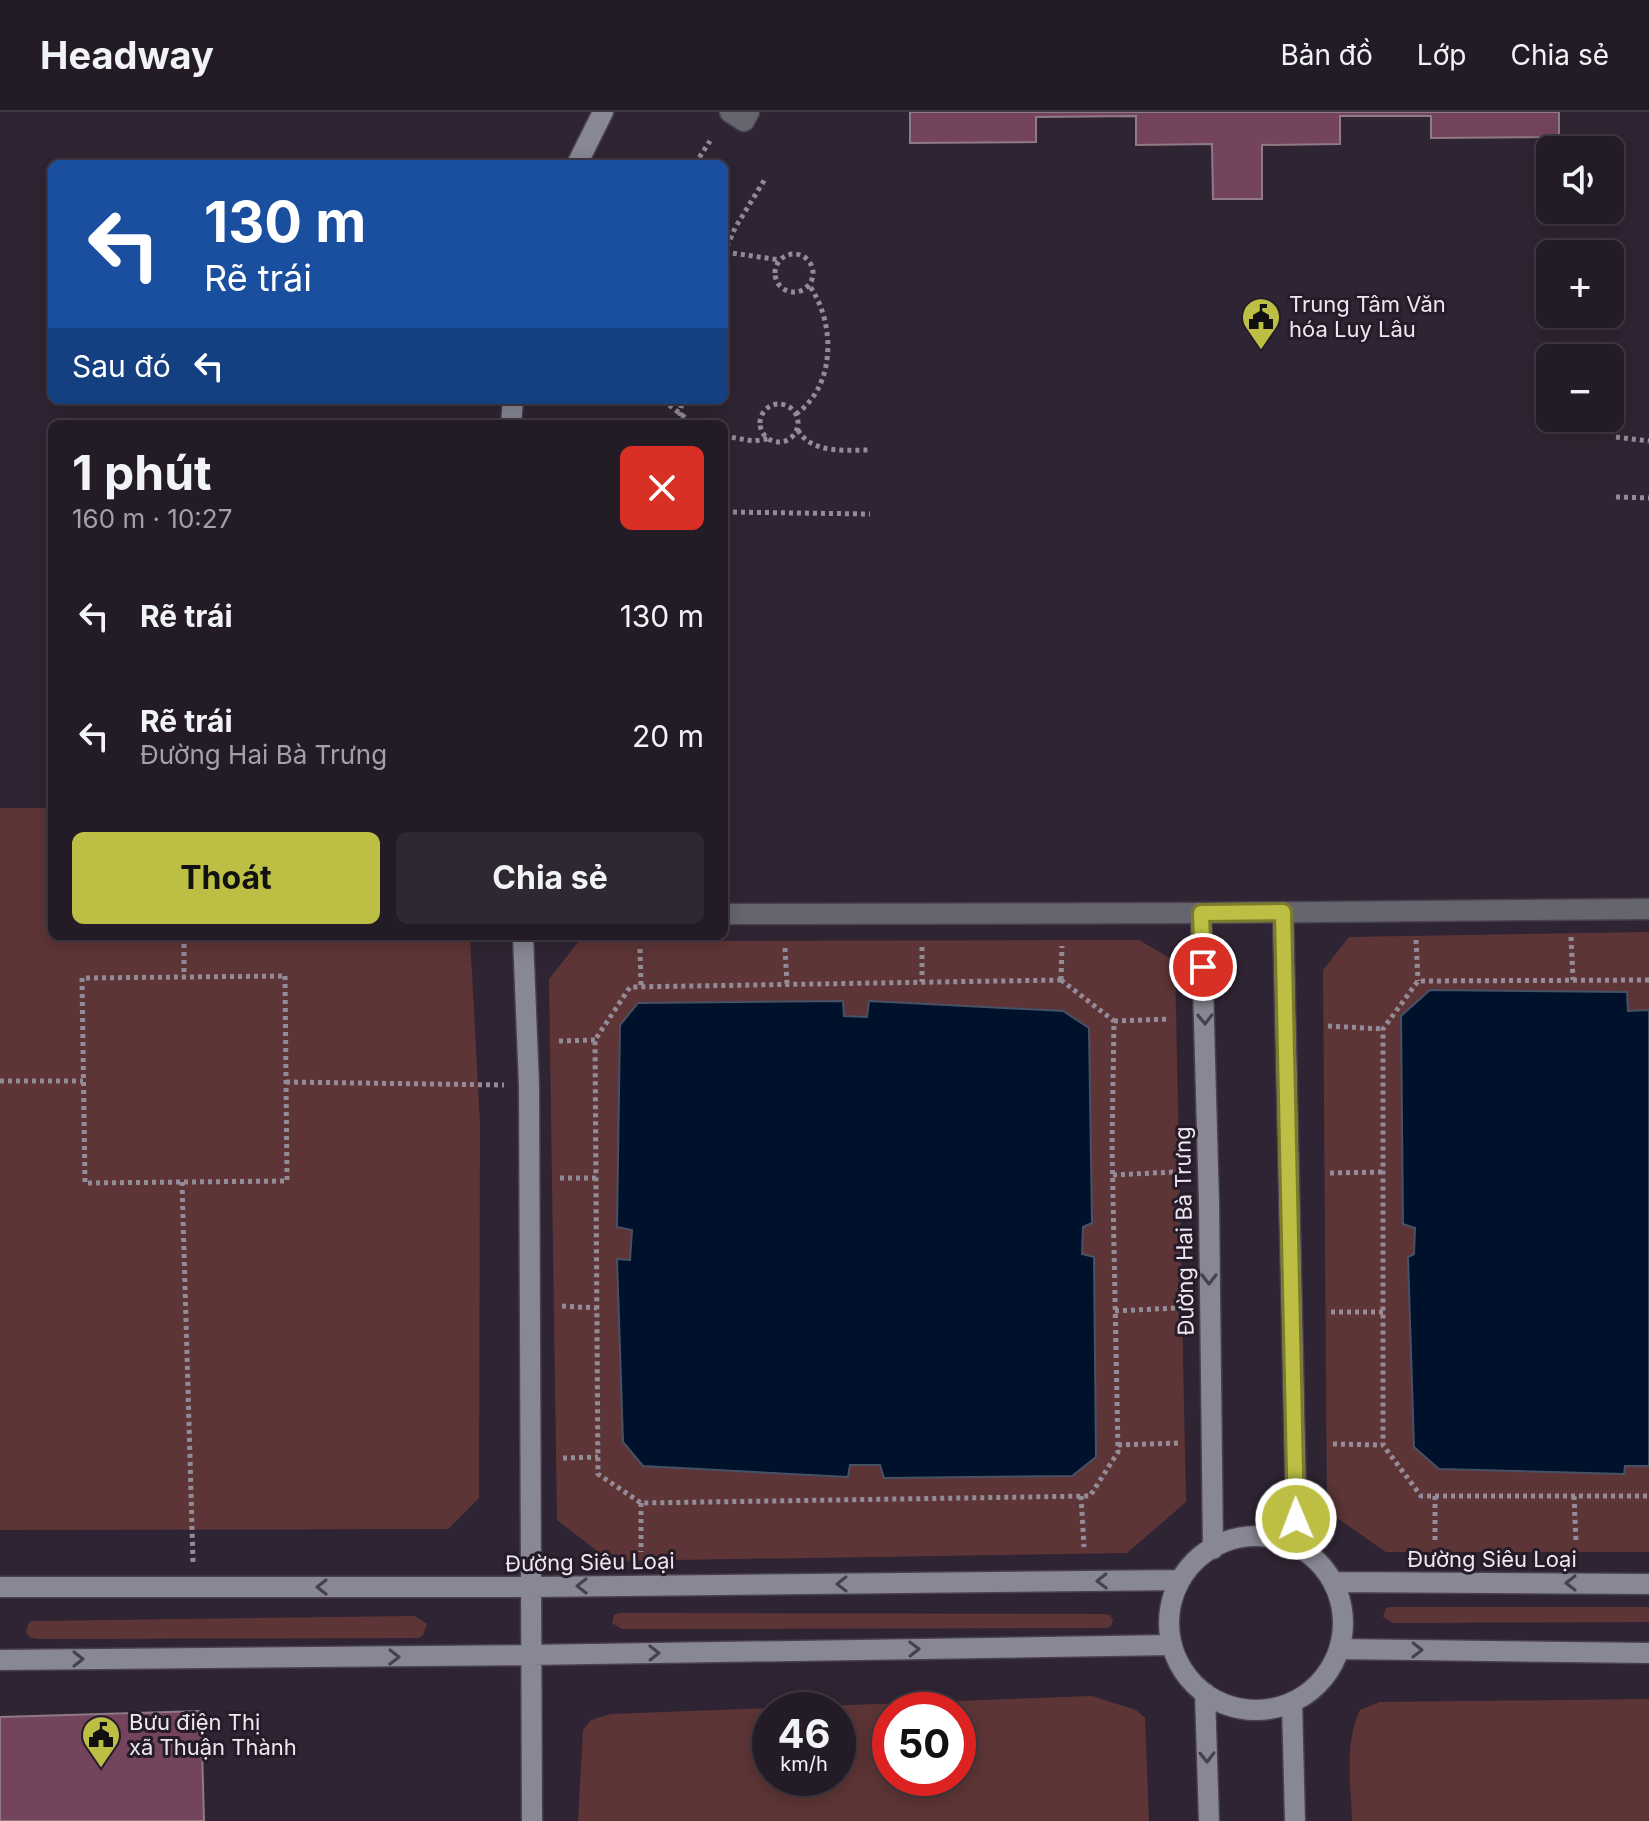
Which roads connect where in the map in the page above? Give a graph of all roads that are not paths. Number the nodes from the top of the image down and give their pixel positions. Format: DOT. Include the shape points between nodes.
graph roads {
  1 [pos="603,112"];
  2 [pos="730,112"];
  3 [pos="749,112"];
  4 [pos="579,160"];
  5 [pos="1649,909"];
  6 [pos="1283,912"];
  7 [pos="1201,913"];
  8 [pos="728,914"];
  9 [pos="523,940"];
  10 [pos="1297,1546"];
  11 [pos="1213,1549"];
  12 [pos="1180,1580"];
  13 [pos="1334,1582"];
  14 [pos="1649,1584"];
  15 [pos="0,1587"];
  16 [pos="531,1587"];
  17 [pos="1172,1645"];
  18 [pos="1339,1649"];
  19 [pos="1649,1653"];
  20 [pos="529,1655"];
  21 [pos="0,1660"];
  22 [pos="1205,1693"];
  23 [pos="1292,1703"];
  24 [pos="532,1821"];
  25 [pos="1209,1821"];
  26 [pos="1295,1821"];
  1 -- 4 [label="main road"];
  2 -- 3 [label="street" via="744,121"];
  5 -- 6 [label="street"];
  6 -- 7 [label="street"];
  6 -- 10 [label="main road"];
  7 -- 8 [label="street"];
  7 -- 11 [label="main road, Đường Hai Bà Trưng, one-way"];
  9 -- 16 [label="main road" via="529,1086"];
  10 -- 11 [label="main road" via="1245,1537"];
  10 -- 13 [label="main road"];
  11 -- 12 [label="main road"];
  12 -- 16 [label="main road, Đường Siêu Loại, one-way"];
  12 -- 17 [label="main road" via="1170,1612"];
  14 -- 13 [label="main road, Đường Siêu Loại, one-way"];
  13 -- 18 [label="main road" via="1344,1623"];
  16 -- 15 [label="main road, Đường Siêu Loại, one-way"];
  16 -- 20 [label="main road"];
  20 -- 17 [label="main road, one-way"];
  17 -- 22 [label="main road" via="1186,1675"];
  18 -- 19 [label="main road, one-way"];
  18 -- 23 [label="main road" via="1322,1680"];
  21 -- 20 [label="main road, one-way"];
  20 -- 24 [label="main road"];
  22 -- 23 [label="main road" via="1243,1709"];
  22 -- 25 [label="main road, one-way"];
  23 -- 26 [label="main road"];
}
